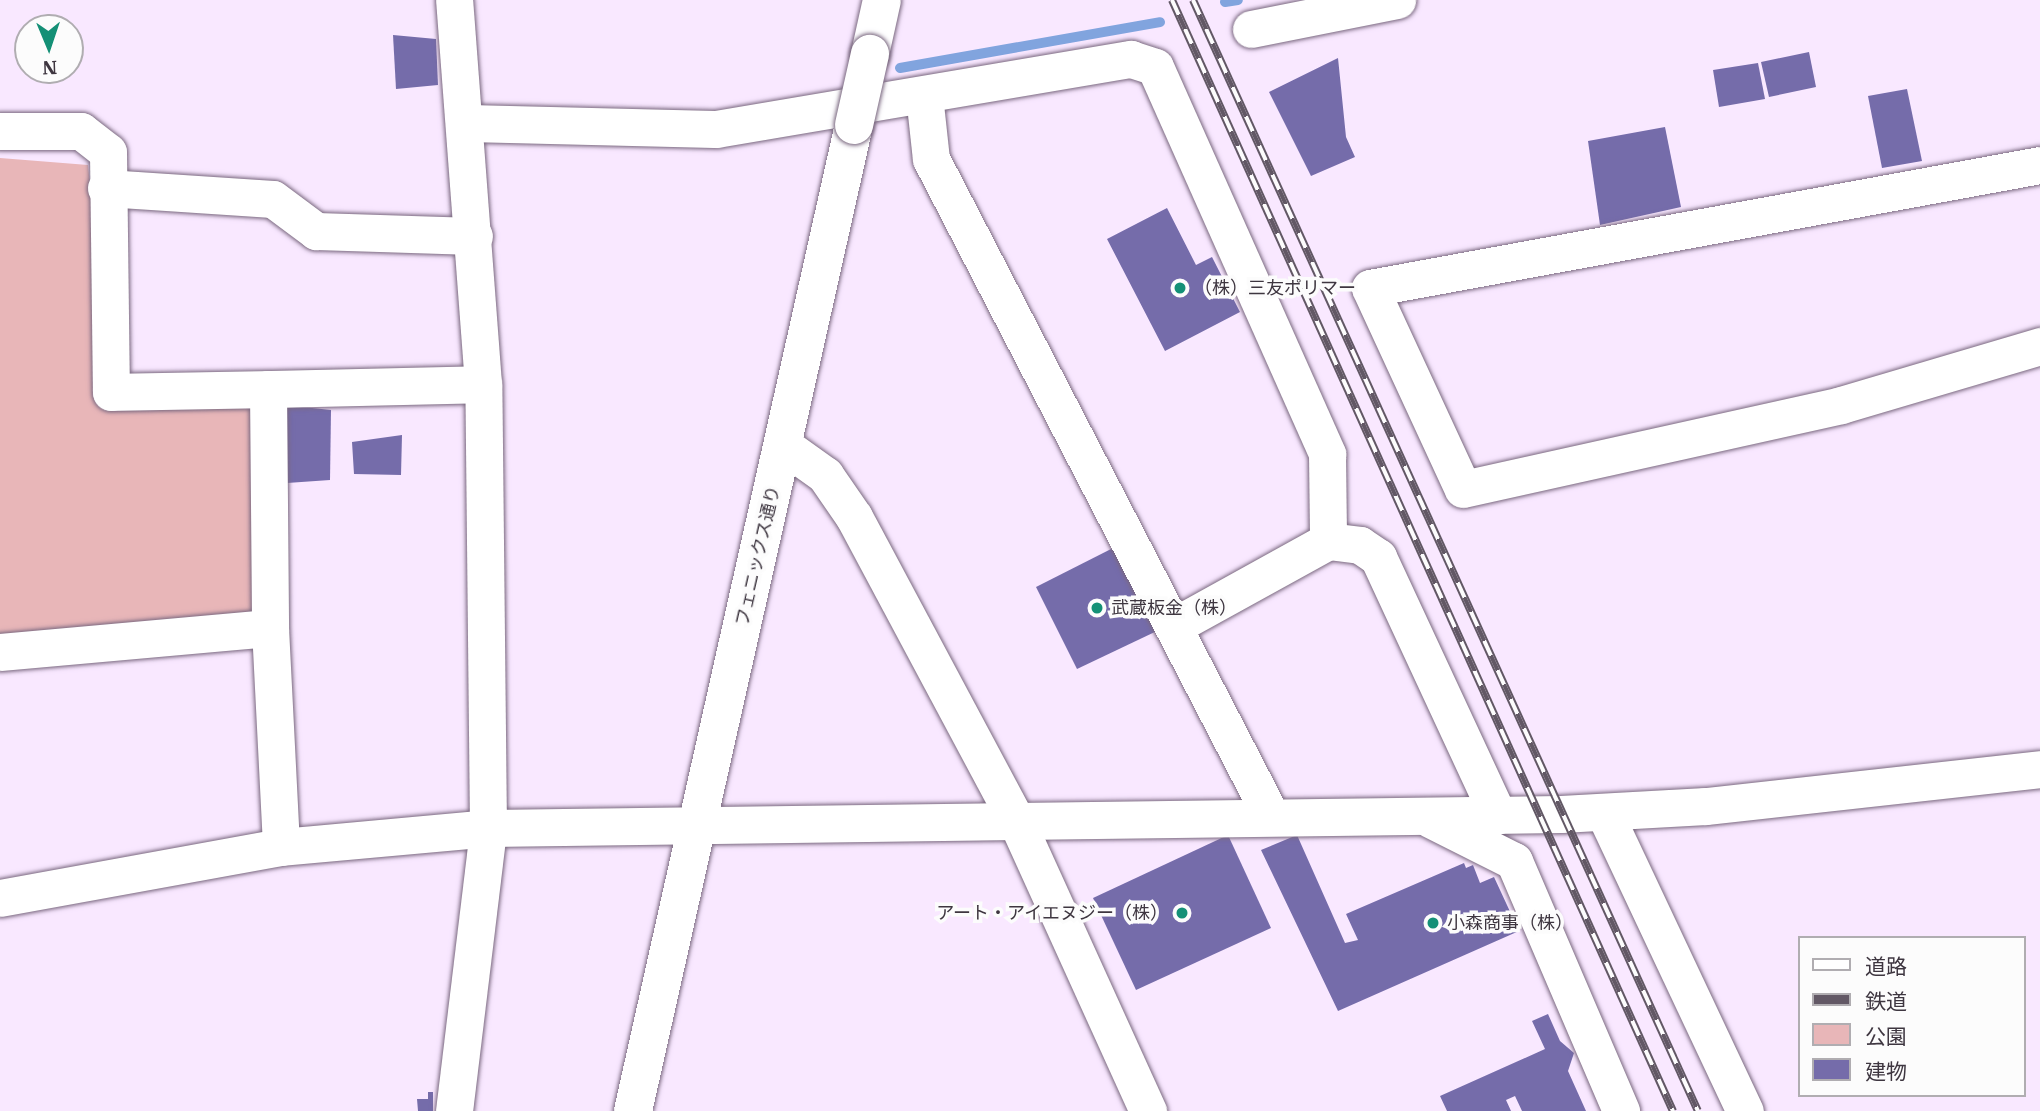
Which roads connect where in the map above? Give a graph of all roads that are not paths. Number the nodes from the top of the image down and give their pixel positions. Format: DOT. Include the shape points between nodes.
graph roads {
  1 [pos="454,0"];
  2 [pos="882,0"];
  3 [pos="1398,0"];
  4 [pos="1251,29"];
  5 [pos="924,95"];
  6 [pos="467,123"];
  7 [pos="0,131"];
  8 [pos="2040,165"];
  9 [pos="106,188"];
  10 [pos="474,236"];
  11 [pos="2040,346"];
  12 [pos="484,384"];
  13 [pos="268,389"];
  14 [pos="783,445"];
  15 [pos="1328,541"];
  16 [pos="1176,625"];
  17 [pos="270,628"];
  18 [pos="0,652"];
  19 [pos="2040,769"];
  20 [pos="1604,812"];
  21 [pos="1497,815"];
  22 [pos="1271,816"];
  23 [pos="1422,816"];
  24 [pos="1016,820"];
  25 [pos="698,824"];
  26 [pos="488,828"];
  27 [pos="281,847"];
  28 [pos="0,898"];
  29 [pos="454,1111"];
  30 [pos="633,1111"];
  31 [pos="1147,1111"];
  32 [pos="1621,1111"];
  33 [pos="1745,1111"];
  1 -- 6 [label="street"];
  2 -- 14 [label="main road, フェニックス通り, bridge"];
  3 -- 4 [label="street"];
  5 -- 6 [label="street" via="716,129"];
  5 -- 15 [label="street" via="1131,59 1155,67 1327,454"];
  5 -- 16 [label="street" via="931,159"];
  6 -- 10 [label="street"];
  7 -- 9 [label="street" via="81,131 108,152"];
  8 -- 11 [label="street" via="1370,288 1463,489 1842,405"];
  9 -- 10 [label="street" via="273,199 316,231"];
  9 -- 13 [label="street" via="111,392"];
  10 -- 12 [label="street"];
  12 -- 13 [label="street"];
  12 -- 26 [label="street"];
  13 -- 17 [label="street"];
  14 -- 24 [label="street" via="825,475 854,517"];
  14 -- 25 [label="main road, フェニックス通り"];
  15 -- 16 [label="street"];
  15 -- 21 [label="street" via="1360,545 1378,557"];
  16 -- 22 [label="street"];
  17 -- 18 [label="street"];
  17 -- 27 [label="street"];
  19 -- 20 [label="street" via="1706,806"];
  20 -- 21 [label="street"];
  20 -- 33 [label="street"];
  21 -- 23 [label="street"];
  22 -- 23 [label="street"];
  22 -- 24 [label="street"];
  23 -- 32 [label="street" via="1514,862"];
  24 -- 25 [label="street"];
  24 -- 31 [label="street"];
  25 -- 26 [label="street"];
  25 -- 30 [label="main road, フェニックス通り"];
  26 -- 27 [label="street"];
  26 -- 29 [label="street"];
  27 -- 28 [label="street"];
}
